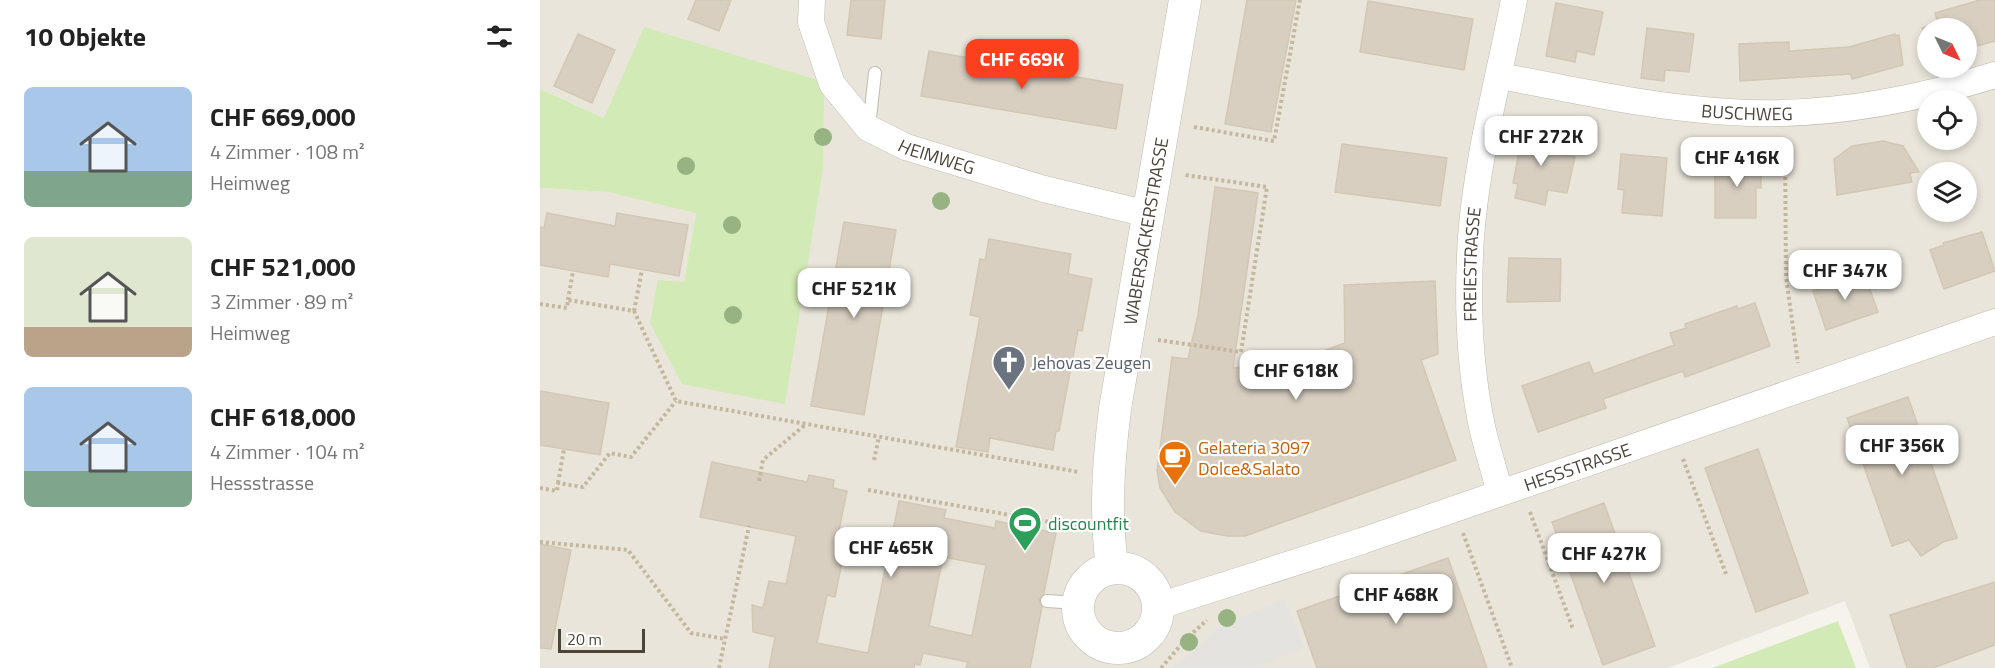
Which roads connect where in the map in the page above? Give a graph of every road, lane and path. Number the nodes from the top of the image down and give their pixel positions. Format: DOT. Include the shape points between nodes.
graph roads {
  1 [pos="812,0"];
  2 [pos="1185,0"];
  3 [pos="1300,0"];
  4 [pos="1514,0"];
  5 [pos="875,73"];
  6 [pos="1995,75"];
  7 [pos="1500,76"];
  8 [pos="1784,113"];
  9 [pos="1164,121"];
  10 [pos="868,128"];
  11 [pos="1155,170"];
  12 [pos="1148,214"];
  13 [pos="642,270"];
  14 [pos="573,271"];
  15 [pos="568,300"];
  16 [pos="540,304"];
  17 [pos="634,311"];
  18 [pos="1995,322"];
  19 [pos="1127,335"];
  20 [pos="1803,388"];
  21 [pos="676,401"];
  22 [pos="806,424"];
  23 [pos="1673,433"];
  24 [pos="879,437"];
  25 [pos="564,449"];
  26 [pos="874,460"];
  27 [pos="1107,477"];
  28 [pos="759,482"];
  29 [pos="558,483"];
  30 [pos="540,488"];
  31 [pos="1510,489"];
  32 [pos="868,490"];
  33 [pos="1454,509"];
  34 [pos="749,526"];
  35 [pos="1088,528"];
  36 [pos="540,542"];
  37 [pos="1112,568"];
  38 [pos="1726,574"];
  39 [pos="1200,594"];
  40 [pos="1047,601"];
  41 [pos="1078,603"];
  42 [pos="1158,606"];
  43 [pos="1573,629"];
  44 [pos="725,639"];
  45 [pos="1111,658"];
  46 [pos="719,668"];
  47 [pos="1161,668"];
  48 [pos="1512,668"];
  1 -- 10 [label="street, HEIMWEG" via="811,22 832,84"];
  2 -- 9 [label="street, WABERSACKERSTRASSE"];
  3 -- 9 [label="path" via="1274,141"];
  4 -- 7 [label="street, FREIESTRASSE"];
  5 -- 10 [label="lane"];
  6 -- 8 [label="street, BUSCHWEG" via="1860,107"];
  7 -- 8 [label="street, BUSCHWEG" via="1687,109"];
  7 -- 31 [label="street, FREIESTRASSE" via="1479,177 1471,236 1469,298 1481,422"];
  8 -- 20 [label="path" via="1786,277"];
  9 -- 11 [label="street, WABERSACKERSTRASSE"];
  10 -- 12 [label="street, HEIMWEG" via="906,147 1044,189"];
  11 -- 12 [label="street, WABERSACKERSTRASSE"];
  11 -- 19 [label="path" via="1267,187 1241,352"];
  12 -- 19 [label="street, WABERSACKERSTRASSE"];
  13 -- 17 [label="path"];
  14 -- 15 [label="path"];
  15 -- 16 [label="path" via="567,308"];
  15 -- 17 [label="path"];
  17 -- 21 [label="path"];
  18 -- 20 [label="street, HESSSTRASSE"];
  19 -- 27 [label="street, WABERSACKERSTRASSE"];
  20 -- 23 [label="street, HESSSTRASSE"];
  21 -- 22 [label="path"];
  21 -- 29 [label="path" via="631,457 610,453 584,487"];
  22 -- 24 [label="path"];
  22 -- 28 [label="path" via="763,459"];
  23 -- 31 [label="street, HESSSTRASSE"];
  23 -- 38 [label="path"];
  24 -- 26 [label="path"];
  24 -- 27 [label="path"];
  25 -- 29 [label="path"];
  27 -- 37 [label="street, WABERSACKERSTRASSE"];
  29 -- 30 [label="path" via="557,490"];
  31 -- 33 [label="street, HESSSTRASSE"];
  31 -- 43 [label="path"];
  32 -- 35 [label="path"];
  33 -- 39 [label="street, HESSSTRASSE"];
  33 -- 48 [label="path"];
  34 -- 44 [label="path"];
  36 -- 44 [label="path" via="628,550 691,633"];
  37 -- 41 [label="street" via="1090,580"];
  37 -- 42 [label="street" via="1126,568 1149,582"];
  39 -- 42 [label="street, HESSSTRASSE"];
  39 -- 47 [label="path" via="1208,620"];
  40 -- 41 [label="lane"];
  41 -- 45 [label="street" via="1083,628"];
  42 -- 45 [label="street" via="1158,618 1146,638"];
  44 -- 46 [label="path"];
}
